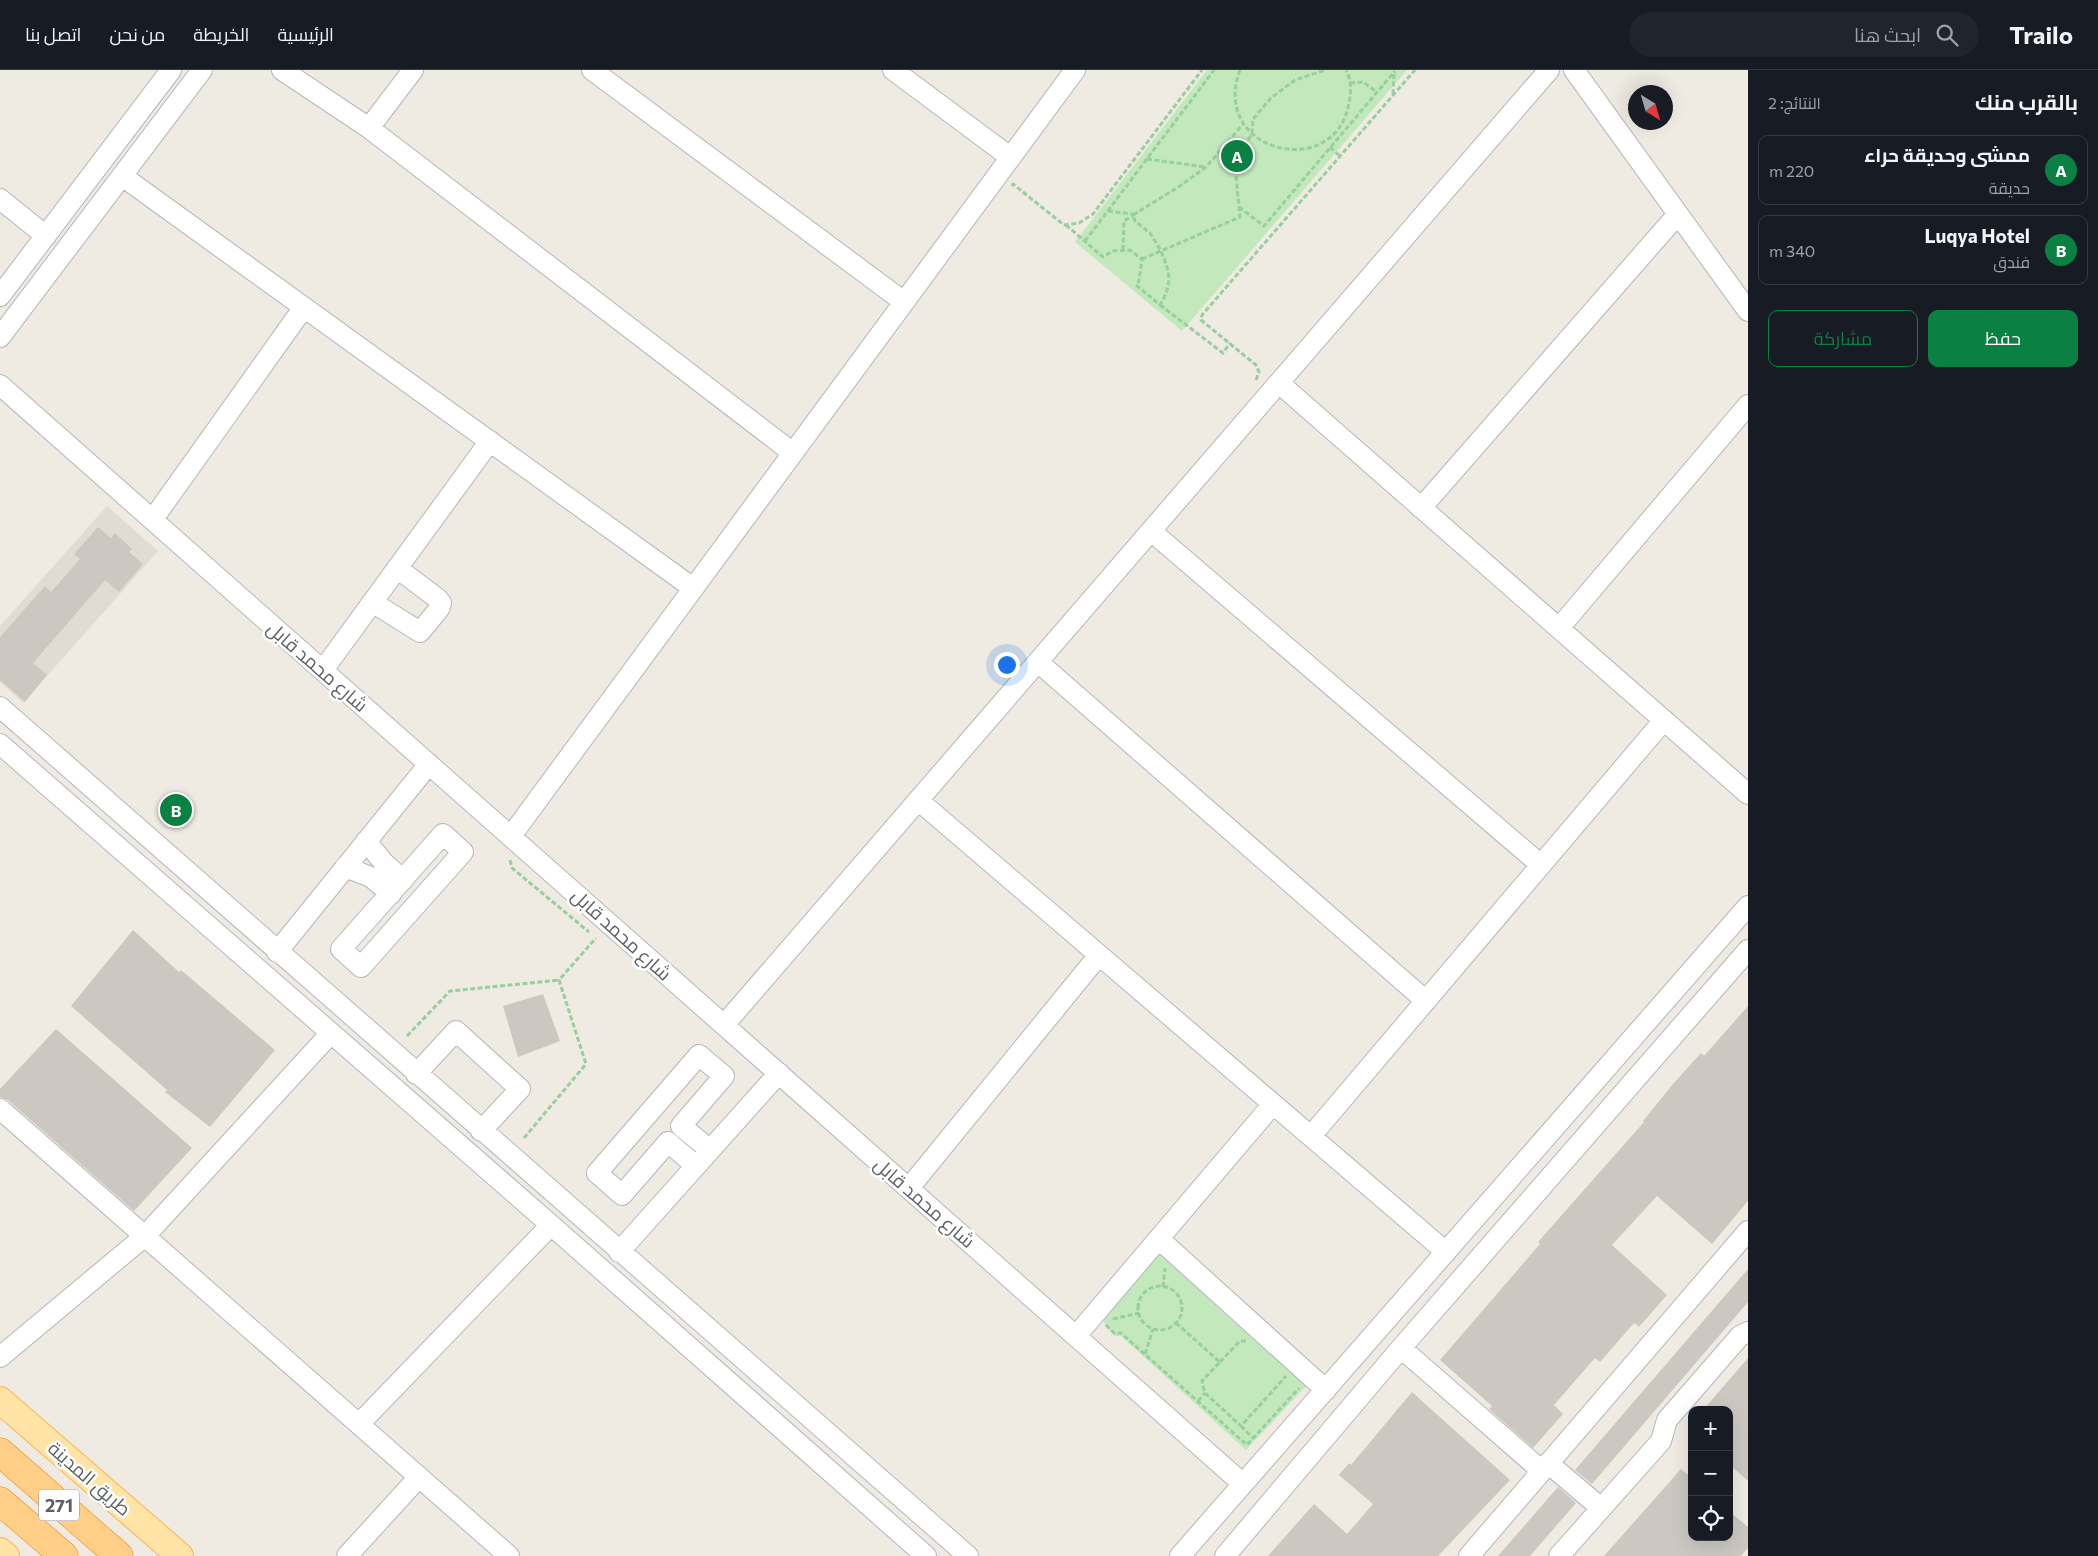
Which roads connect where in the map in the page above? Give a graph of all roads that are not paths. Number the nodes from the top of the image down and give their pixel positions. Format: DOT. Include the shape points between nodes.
graph roads {
  1 [pos="171,70"];
  2 [pos="202,70"];
  3 [pos="282,70"];
  4 [pos="413,70"];
  5 [pos="592,70"];
  6 [pos="893,70"];
  7 [pos="1075,70"];
  8 [pos="1549,70"];
  9 [pos="1574,70"];
  10 [pos="368,128"];
  11 [pos="1010,158"];
  12 [pos="122,176"];
  13 [pos="0,200"];
  14 [pos="1678,214"];
  15 [pos="46,236"];
  16 [pos="0,296"];
  17 [pos="904,302"];
  18 [pos="304,307"];
  19 [pos="1748,311"];
  20 [pos="0,337"];
  21 [pos="1279,383"];
  22 [pos="0,385"];
  23 [pos="1748,406"];
  24 [pos="490,441"];
  25 [pos="793,453"];
  26 [pos="1421,508"];
  27 [pos="153,519"];
  28 [pos="1151,531"];
  29 [pos="397,568"];
  30 [pos="693,588"];
  31 [pos="372,602"];
  32 [pos="1558,628"];
  33 [pos="1038,662"];
  34 [pos="323,670"];
  35 [pos="0,708"];
  36 [pos="1664,720"];
  37 [pos="0,744"];
  38 [pos="429,764"];
  39 [pos="1748,794"];
  40 [pos="918,800"];
  41 [pos="141,832"];
  42 [pos="510,836"];
  43 [pos="366,841"];
  44 [pos="124,852"];
  45 [pos="1541,865"];
  46 [pos="345,868"];
  47 [pos="397,887"];
  48 [pos="1748,906"];
  49 [pos="1748,950"];
  50 [pos="277,952"];
  51 [pos="1099,955"];
  52 [pos="1426,1001"];
  53 [pos="724,1025"];
  54 [pos="331,1034"];
  55 [pos="779,1073"];
  56 [pos="416,1074"];
  57 [pos="1273,1104"];
  58 [pos="0,1109"];
  59 [pos="681,1126"];
  60 [pos="481,1131"];
  61 [pos="1311,1136"];
  62 [pos="668,1142"];
  63 [pos="710,1150"];
  64 [pos="696,1166"];
  65 [pos="909,1188"];
  66 [pos="551,1224"];
  67 [pos="1748,1231"];
  68 [pos="145,1236"];
  69 [pos="1159,1239"];
  70 [pos="619,1252"];
  71 [pos="1446,1252"];
  72 [pos="1748,1332"];
  73 [pos="1076,1336"];
  74 [pos="1401,1348"];
  75 [pos="0,1357"];
  76 [pos="1326,1390"];
  77 [pos="0,1400"];
  78 [pos="359,1424"];
  79 [pos="0,1452"];
  80 [pos="1545,1467"];
  81 [pos="419,1477"];
  82 [pos="1243,1484"];
  83 [pos="43,1492"];
  84 [pos="0,1501"];
  85 [pos="0,1505"];
  86 [pos="1601,1508"];
  87 [pos="0,1551"];
  88 [pos="6,1556"];
  89 [pos="52,1556"];
  90 [pos="64,1556"];
  91 [pos="119,1556"];
  92 [pos="132,1556"];
  93 [pos="180,1556"];
  94 [pos="347,1556"];
  95 [pos="509,1556"];
  96 [pos="926,1556"];
  97 [pos="968,1556"];
  98 [pos="1180,1556"];
  99 [pos="1225,1556"];
  100 [pos="1469,1556"];
  101 [pos="1559,1556"];
  1 -- 15 [label="street"];
  2 -- 12 [label="street"];
  3 -- 10 [label="street"];
  4 -- 10 [label="street"];
  5 -- 17 [label="street"];
  6 -- 11 [label="street"];
  7 -- 11 [label="street"];
  8 -- 21 [label="street"];
  9 -- 14 [label="street"];
  10 -- 25 [label="street"];
  11 -- 17 [label="street"];
  12 -- 18 [label="street"];
  12 -- 20 [label="street"];
  13 -- 15 [label="street"];
  14 -- 19 [label="street"];
  14 -- 26 [label="street"];
  15 -- 16 [label="street"];
  17 -- 25 [label="street"];
  18 -- 24 [label="street"];
  18 -- 27 [label="street"];
  21 -- 26 [label="street"];
  21 -- 28 [label="street"];
  22 -- 27 [label="street, شارع محمد قابل"];
  23 -- 32 [label="street"];
  24 -- 29 [label="street"];
  24 -- 30 [label="street"];
  25 -- 30 [label="street"];
  26 -- 32 [label="street"];
  27 -- 34 [label="street, شارع محمد قابل"];
  28 -- 33 [label="street"];
  28 -- 45 [label="street"];
  29 -- 31 [label="street"];
  29 -- 31 [label="street" via="438,599 441,603 439,609 420,632"];
  30 -- 42 [label="street"];
  31 -- 34 [label="street"];
  32 -- 36 [label="street"];
  33 -- 40 [label="street"];
  33 -- 52 [label="street"];
  34 -- 38 [label="street, شارع محمد قابل"];
  35 -- 41 [label="street"];
  36 -- 39 [label="street"];
  36 -- 45 [label="street"];
  37 -- 44 [label="street"];
  38 -- 42 [label="street, شارع محمد قابل"];
  38 -- 43 [label="street"];
  40 -- 51 [label="street"];
  40 -- 53 [label="street"];
  41 -- 44 [label="street"];
  41 -- 50 [label="street"];
  42 -- 53 [label="street, شارع محمد قابل"];
  43 -- 46 [label="street"];
  43 -- 47 [label="street" via="384,863"];
  44 -- 54 [label="street"];
  45 -- 52 [label="street"];
  46 -- 47 [label="street"];
  46 -- 50 [label="street"];
  47 -- 47 [label="street" via="443,834 463,852 361,966 341,949"];
  48 -- 71 [label="street"];
  49 -- 74 [label="street"];
  50 -- 56 [label="street"];
  51 -- 57 [label="street"];
  51 -- 65 [label="street"];
  52 -- 61 [label="street"];
  53 -- 55 [label="street, شارع محمد قابل"];
  54 -- 66 [label="street"];
  54 -- 68 [label="street"];
  55 -- 63 [label="street"];
  55 -- 65 [label="street, شارع محمد قابل"];
  56 -- 60 [label="street"];
  56 -- 60 [label="street" via="456,1031 520,1089"];
  57 -- 61 [label="street"];
  57 -- 69 [label="street"];
  58 -- 68 [label="street"];
  59 -- 62 [label="street"];
  59 -- 62 [label="street" via="724,1076 699,1055 597,1173 622,1195"];
  59 -- 63 [label="street"];
  60 -- 70 [label="street"];
  61 -- 71 [label="street"];
  62 -- 64 [label="street"];
  63 -- 64 [label="street"];
  64 -- 70 [label="street"];
  65 -- 73 [label="street, شارع محمد قابل"];
  66 -- 78 [label="street"];
  66 -- 96 [label="street"];
  67 -- 80 [label="street"];
  68 -- 75 [label="street"];
  68 -- 78 [label="street"];
  69 -- 73 [label="street"];
  69 -- 76 [label="street"];
  70 -- 97 [label="street"];
  71 -- 76 [label="street"];
  72 -- 86 [label="street" via="1740,1336 1668,1420 1661,1441"];
  73 -- 82 [label="street, شارع محمد قابل"];
  74 -- 80 [label="street"];
  74 -- 99 [label="street"];
  76 -- 82 [label="street"];
  77 -- 93 [label="main road, طريق المدينة"];
  78 -- 81 [label="street"];
  79 -- 83 [label="highway, 271"];
  80 -- 86 [label="street"];
  80 -- 100 [label="street"];
  81 -- 94 [label="street"];
  81 -- 95 [label="street"];
  82 -- 98 [label="street"];
  83 -- 91 [label="highway, 271"];
  83 -- 92 [label="highway"];
  84 -- 90 [label="highway, 271"];
  85 -- 89 [label="highway"];
  86 -- 101 [label="street"];
  87 -- 88 [label="main road"];
}
